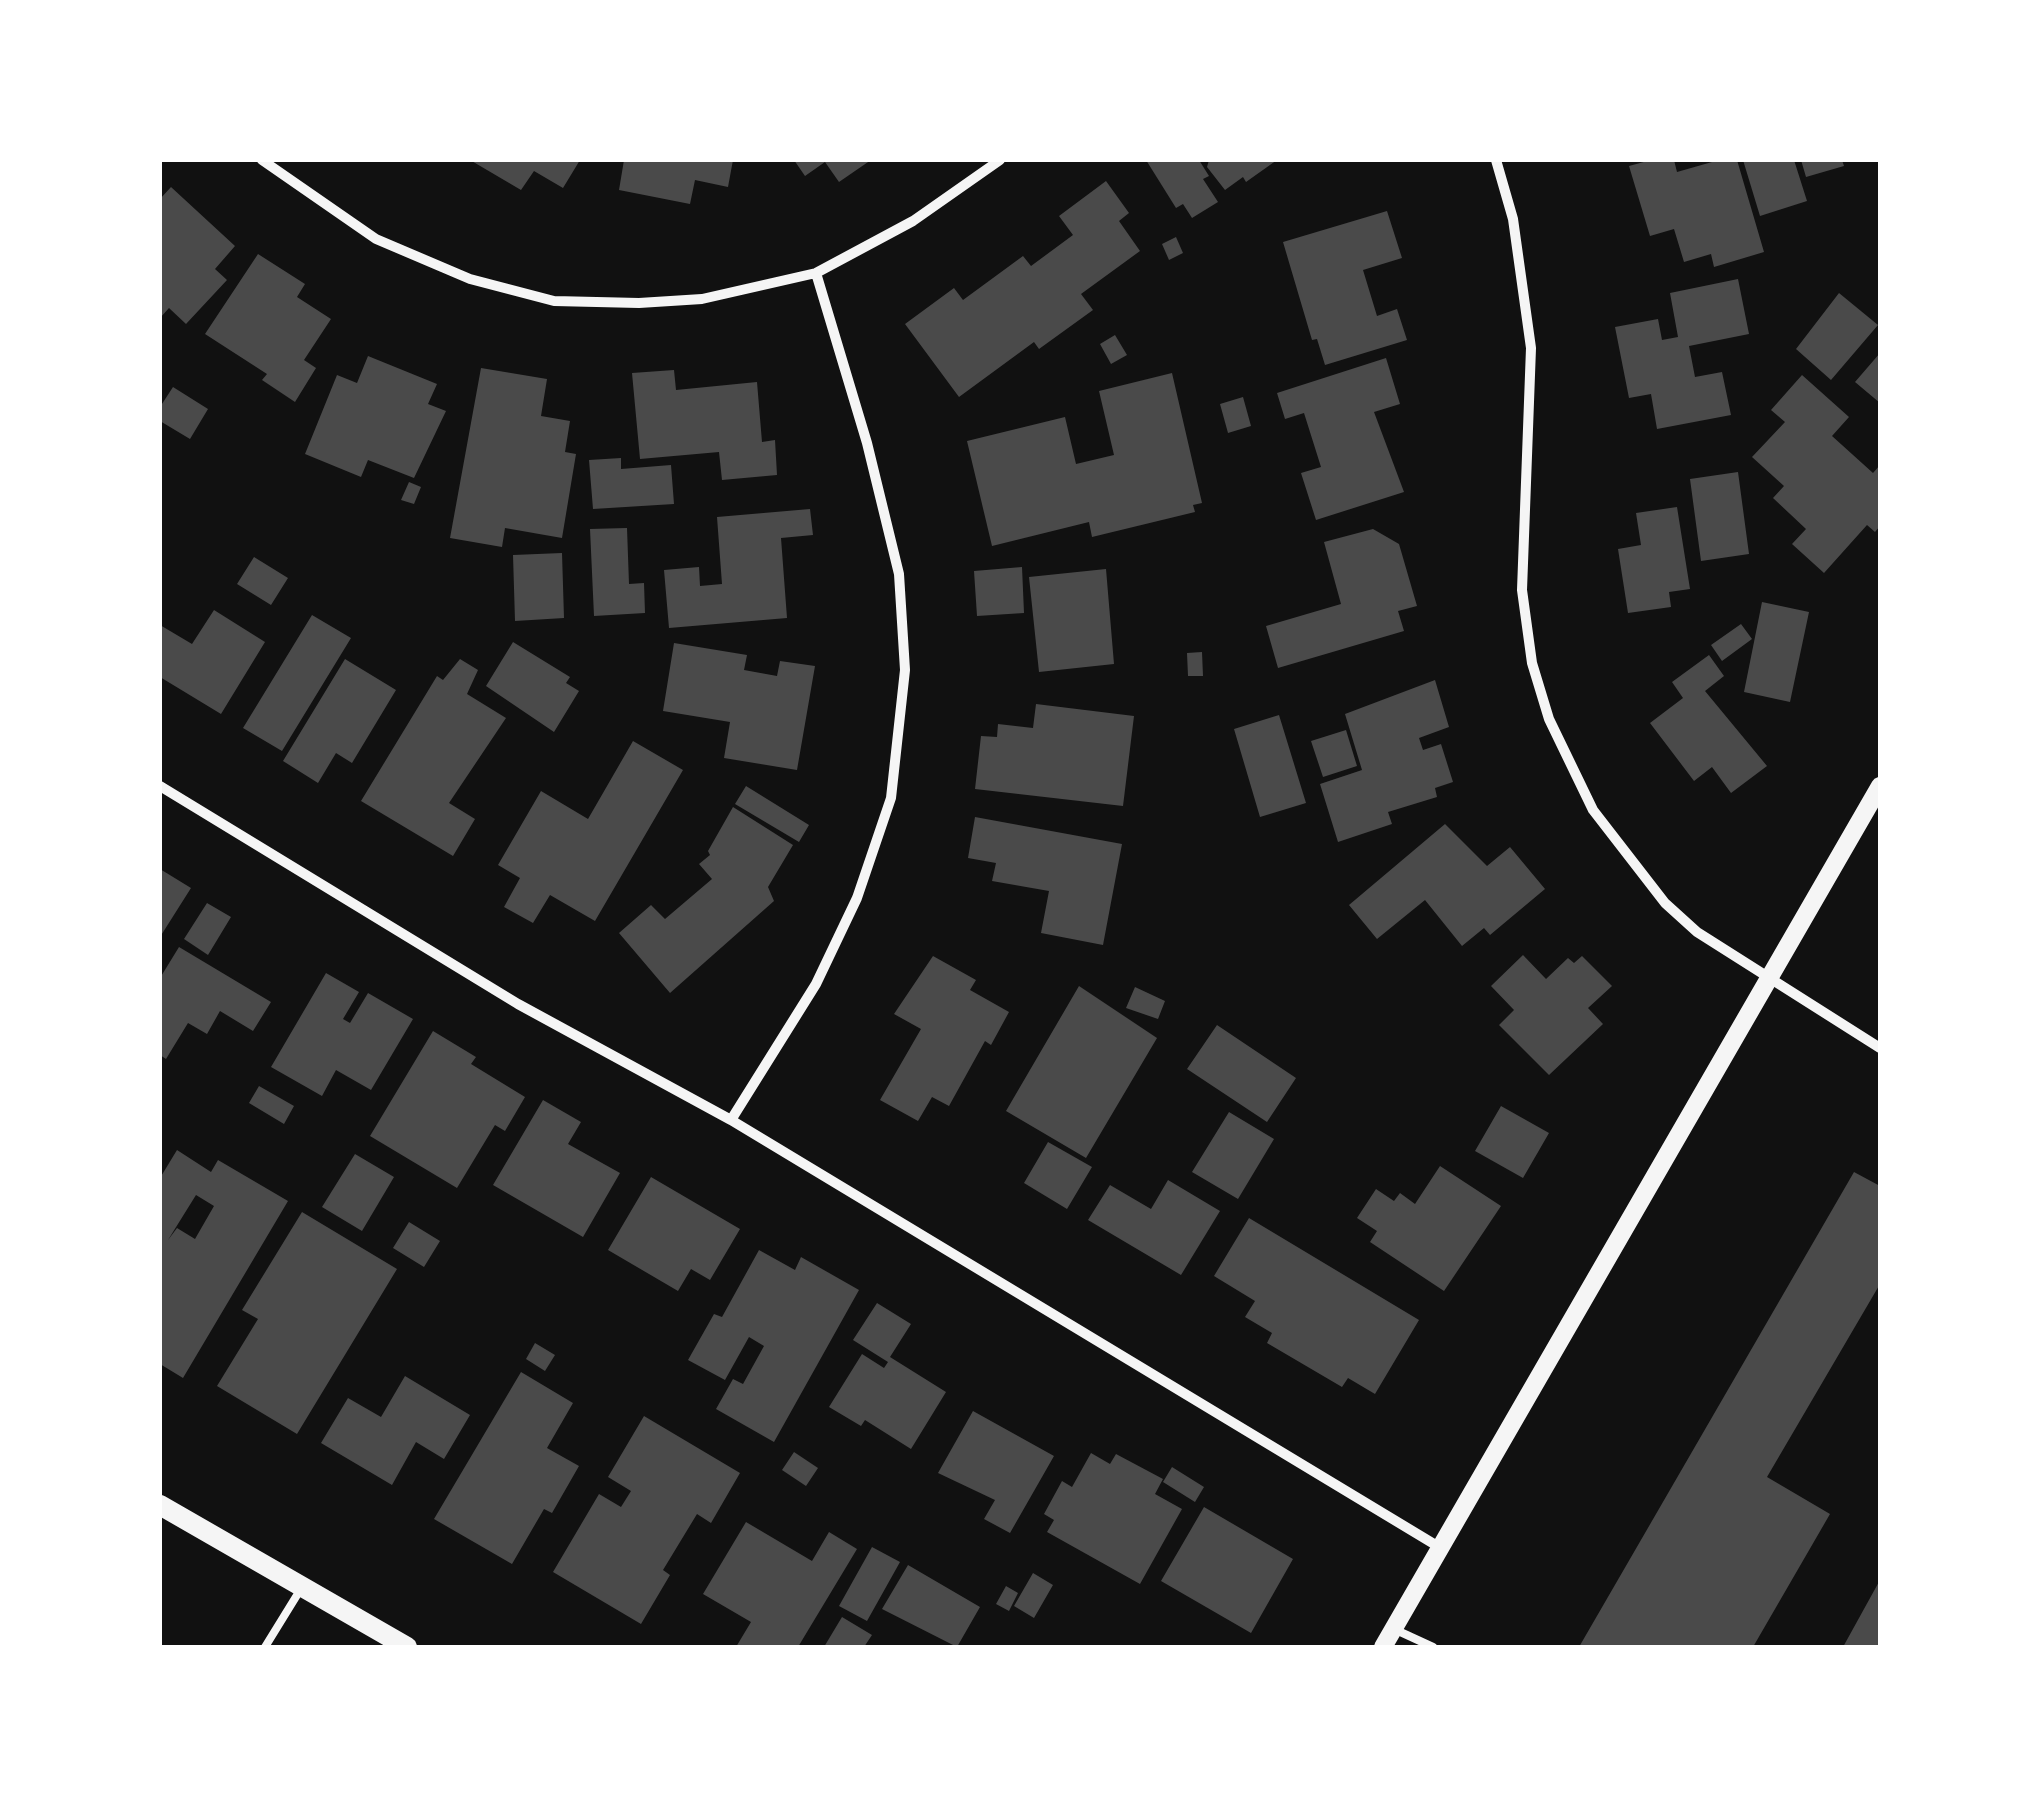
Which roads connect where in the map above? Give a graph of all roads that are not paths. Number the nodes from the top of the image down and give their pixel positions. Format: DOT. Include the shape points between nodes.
graph roads {
  1 [pos="262,160"];
  2 [pos="1000,160"];
  3 [pos="1496,160"];
  4 [pos="816,273"];
  5 [pos="160,786"];
  6 [pos="1880,786"];
  7 [pos="1768,980"];
  8 [pos="1880,1048"];
  9 [pos="732,1120"];
  10 [pos="160,1506"];
  11 [pos="1440,1547"];
  12 [pos="302,1587"];
  13 [pos="1393,1629"];
  14 [pos="265,1647"];
  15 [pos="407,1647"];
  16 [pos="1383,1647"];
  17 [pos="1433,1647"];
  1 -- 4 [label="street" via="376,239 470,279 554,301 702,299"];
  2 -- 4 [label="street" via="912,221"];
  3 -- 7 [label="street" via="1513,219 1531,348 1522,590 1532,663 1549,719 1593,810 1638,871 1697,932"];
  4 -- 9 [label="street" via="899,574 905,670 891,798 857,898 816,984"];
  5 -- 9 [label="street" via="518,1004"];
  6 -- 7 [label="street"];
  7 -- 8 [label="street"];
  7 -- 11 [label="street"];
  9 -- 11 [label="street"];
  10 -- 12 [label="main road"];
  11 -- 13 [label="street"];
  12 -- 14 [label="lane"];
  12 -- 15 [label="main road"];
  13 -- 16 [label="street"];
  13 -- 17 [label="lane"];
}
